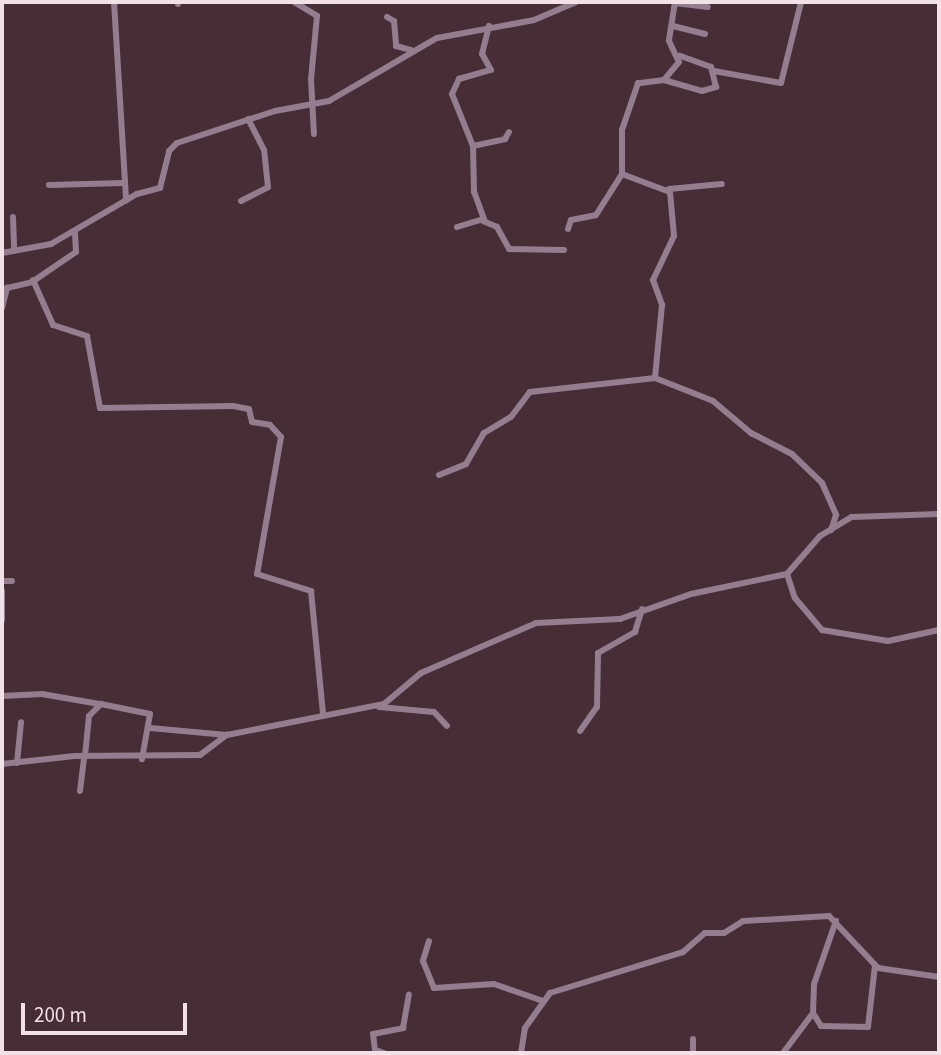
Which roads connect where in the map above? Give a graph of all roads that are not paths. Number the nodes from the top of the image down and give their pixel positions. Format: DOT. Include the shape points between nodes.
graph roads {
  1 [pos="114,2"];
  2 [pos="294,2"];
  3 [pos="576,2"];
  4 [pos="675,2"];
  5 [pos="801,2"];
  6 [pos="708,7"];
  7 [pos="387,17"];
  8 [pos="489,26"];
  9 [pos="673,26"];
  10 [pos="705,34"];
  11 [pos="411,50"];
  12 [pos="680,56"];
  13 [pos="714,71"];
  14 [pos="664,80"];
  15 [pos="311,106"];
  16 [pos="248,119"];
  17 [pos="509,132"];
  18 [pos="314,134"];
  19 [pos="473,146"];
  20 [pos="622,174"];
  21 [pos="123,183"];
  22 [pos="722,184"];
  23 [pos="50,185"];
  24 [pos="669,189"];
  25 [pos="127,201"];
  26 [pos="241,201"];
  27 [pos="13,217"];
  28 [pos="483,221"];
  29 [pos="457,227"];
  30 [pos="568,229"];
  31 [pos="75,232"];
  32 [pos="564,250"];
  33 [pos="14,251"];
  34 [pos="2,253"];
  35 [pos="33,280"];
  36 [pos="2,308"];
  37 [pos="655,378"];
  38 [pos="439,475"];
  39 [pos="939,514"];
  40 [pos="831,530"];
  41 [pos="787,574"];
  42 [pos="2,581"];
  43 [pos="12,581"];
  44 [pos="2,591"];
  45 [pos="642,609"];
  46 [pos="2,620"];
  47 [pos="939,630"];
  48 [pos="2,696"];
  49 [pos="101,704"];
  50 [pos="377,706"];
  51 [pos="323,714"];
  52 [pos="21,722"];
  53 [pos="447,726"];
  54 [pos="150,728"];
  55 [pos="580,731"];
  56 [pos="227,735"];
  57 [pos="85,756"];
  58 [pos="142,759"];
  59 [pos="17,763"];
  60 [pos="2,764"];
  61 [pos="80,791"];
  62 [pos="836,921"];
  63 [pos="429,941"];
  64 [pos="875,966"];
  65 [pos="939,977"];
  66 [pos="409,995"];
  67 [pos="543,1001"];
  68 [pos="813,1013"];
  69 [pos="693,1039"];
  70 [pos="384,1053"];
  71 [pos="521,1053"];
  72 [pos="693,1053"];
  73 [pos="783,1053"];
  1 -- 21 [label="street"];
  2 -- 15 [label="street" via="317,16"];
  3 -- 8 [label="street" via="534,20"];
  4 -- 6 [label="street"];
  4 -- 9 [label="street"];
  5 -- 13 [label="street" via="781,83"];
  7 -- 11 [label="street" via="394,21 396,46"];
  8 -- 11 [label="street"];
  8 -- 19 [label="street" via="482,54 491,71 460,79 452,93"];
  9 -- 10 [label="street"];
  9 -- 12 [label="street" via="670,44"];
  11 -- 15 [label="street" via="349,91"];
  12 -- 13 [label="street"];
  12 -- 14 [label="street"];
  13 -- 14 [label="street" via="716,86 707,90"];
  14 -- 20 [label="street" via="637,85 622,130"];
  15 -- 16 [label="street"];
  15 -- 18 [label="street"];
  16 -- 25 [label="street" via="173,145 164,184"];
  16 -- 26 [label="street" via="264,150 268,187"];
  17 -- 19 [label="street" via="505,139"];
  19 -- 28 [label="street" via="473,187"];
  20 -- 24 [label="street"];
  20 -- 30 [label="street" via="615,194 601,200 595,216 571,220"];
  21 -- 23 [label="street"];
  21 -- 25 [label="street"];
  22 -- 24 [label="street"];
  24 -- 37 [label="street" via="674,236 653,280 662,305"];
  25 -- 31 [label="street"];
  27 -- 33 [label="street"];
  28 -- 29 [label="street"];
  28 -- 32 [label="street" via="497,227 509,249"];
  31 -- 33 [label="street"];
  31 -- 35 [label="street" via="76,252"];
  33 -- 34 [label="street"];
  35 -- 36 [label="street" via="7,288"];
  35 -- 51 [label="street" via="53,325 87,336 100,408 247,408 252,422 270,425 281,437 258,575 311,591"];
  37 -- 38 [label="street" via="530,392 511,417 484,433 466,464"];
  37 -- 40 [label="street" via="713,401 751,433 772,440 804,465 835,511"];
  39 -- 40 [label="street" via="859,515"];
  40 -- 41 [label="street"];
  41 -- 45 [label="street"];
  41 -- 47 [label="street" via="795,598 822,630 888,641"];
  42 -- 43 [label="street"];
  44 -- 46 [label="street"];
  45 -- 50 [label="street" via="613,620 536,624 421,673"];
  45 -- 55 [label="street" via="635,632 598,653 597,707"];
  48 -- 49 [label="street" via="42,694"];
  49 -- 54 [label="street" via="146,711"];
  49 -- 57 [label="street" via="89,716"];
  50 -- 51 [label="street"];
  50 -- 53 [label="street" via="434,712"];
  51 -- 56 [label="street"];
  52 -- 59 [label="street"];
  54 -- 56 [label="street"];
  54 -- 58 [label="street"];
  56 -- 58 [label="street" via="200,755"];
  57 -- 58 [label="street"];
  57 -- 59 [label="street"];
  57 -- 61 [label="street"];
  59 -- 60 [label="street"];
  62 -- 64 [label="street"];
  62 -- 67 [label="street" via="809,915 743,921 724,933 705,933 682,951 605,972"];
  62 -- 68 [label="street" via="814,984"];
  63 -- 67 [label="street" via="424,961 433,988 494,984"];
  64 -- 65 [label="street"];
  64 -- 68 [label="street" via="868,1027 823,1026"];
  66 -- 70 [label="street" via="403,1028 373,1034 374,1050"];
  67 -- 71 [label="street" via="523,1032"];
  68 -- 73 [label="street"];
  69 -- 72 [label="street"];
}
